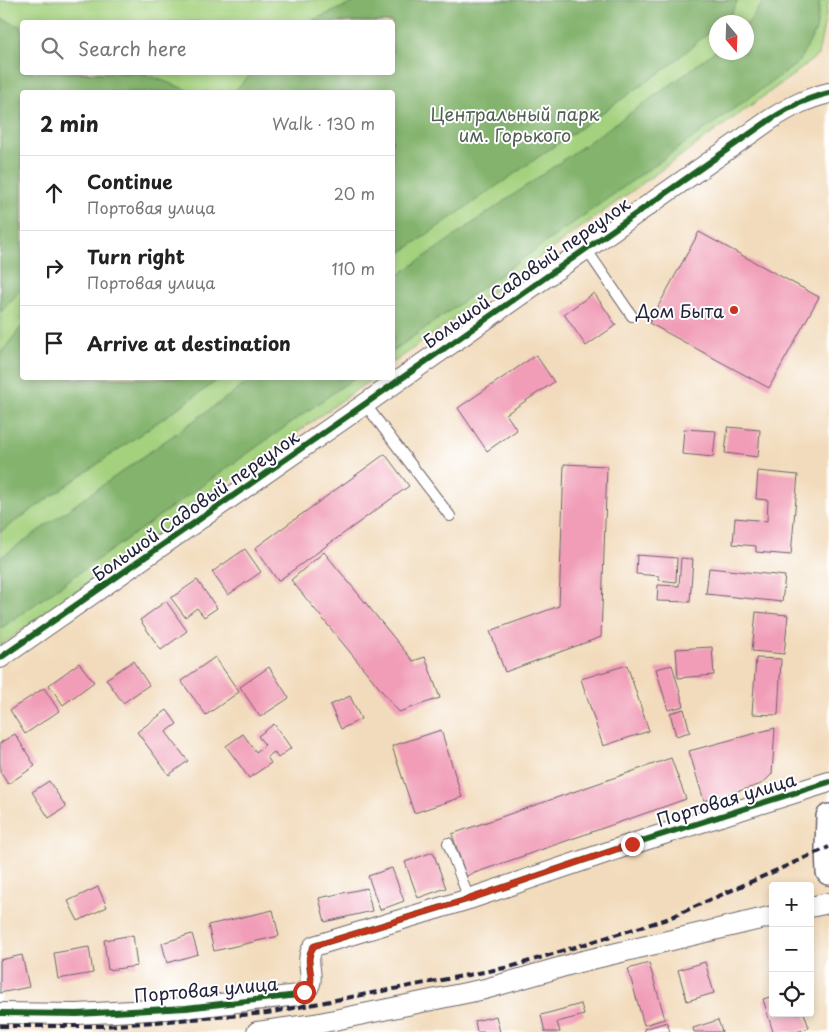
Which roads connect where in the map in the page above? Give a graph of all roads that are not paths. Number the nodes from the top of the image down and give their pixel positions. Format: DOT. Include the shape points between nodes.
graph roads {
  1 [pos="829,93"];
  2 [pos="586,249"];
  3 [pos="632,316"];
  4 [pos="365,404"];
  5 [pos="450,516"];
  6 [pos="0,658"];
  7 [pos="829,782"];
  8 [pos="829,817"];
  9 [pos="448,843"];
  10 [pos="829,872"];
  11 [pos="469,899"];
  12 [pos="829,902"];
  13 [pos="814,906"];
  14 [pos="769,917"];
  15 [pos="0,1013"];
  16 [pos="258,1032"];
  1 -- 2 [label="street, Большой Садовый переулок" via="797,103 771,119"];
  2 -- 3 [label="lane"];
  2 -- 4 [label="street, Большой Садовый переулок"];
  4 -- 5 [label="lane"];
  4 -- 6 [label="street, Большой Садовый переулок"];
  7 -- 11 [label="street, Портовая улица"];
  8 -- 10 [label="street"];
  9 -- 11 [label="lane"];
  11 -- 15 [label="street, Портовая улица" via="314,946 308,958 310,986 298,995 176,1008 77,1014"];
  12 -- 13 [label="street"];
  14 -- 16 [label="street" via="579,962 486,989 315,1024"];
}
